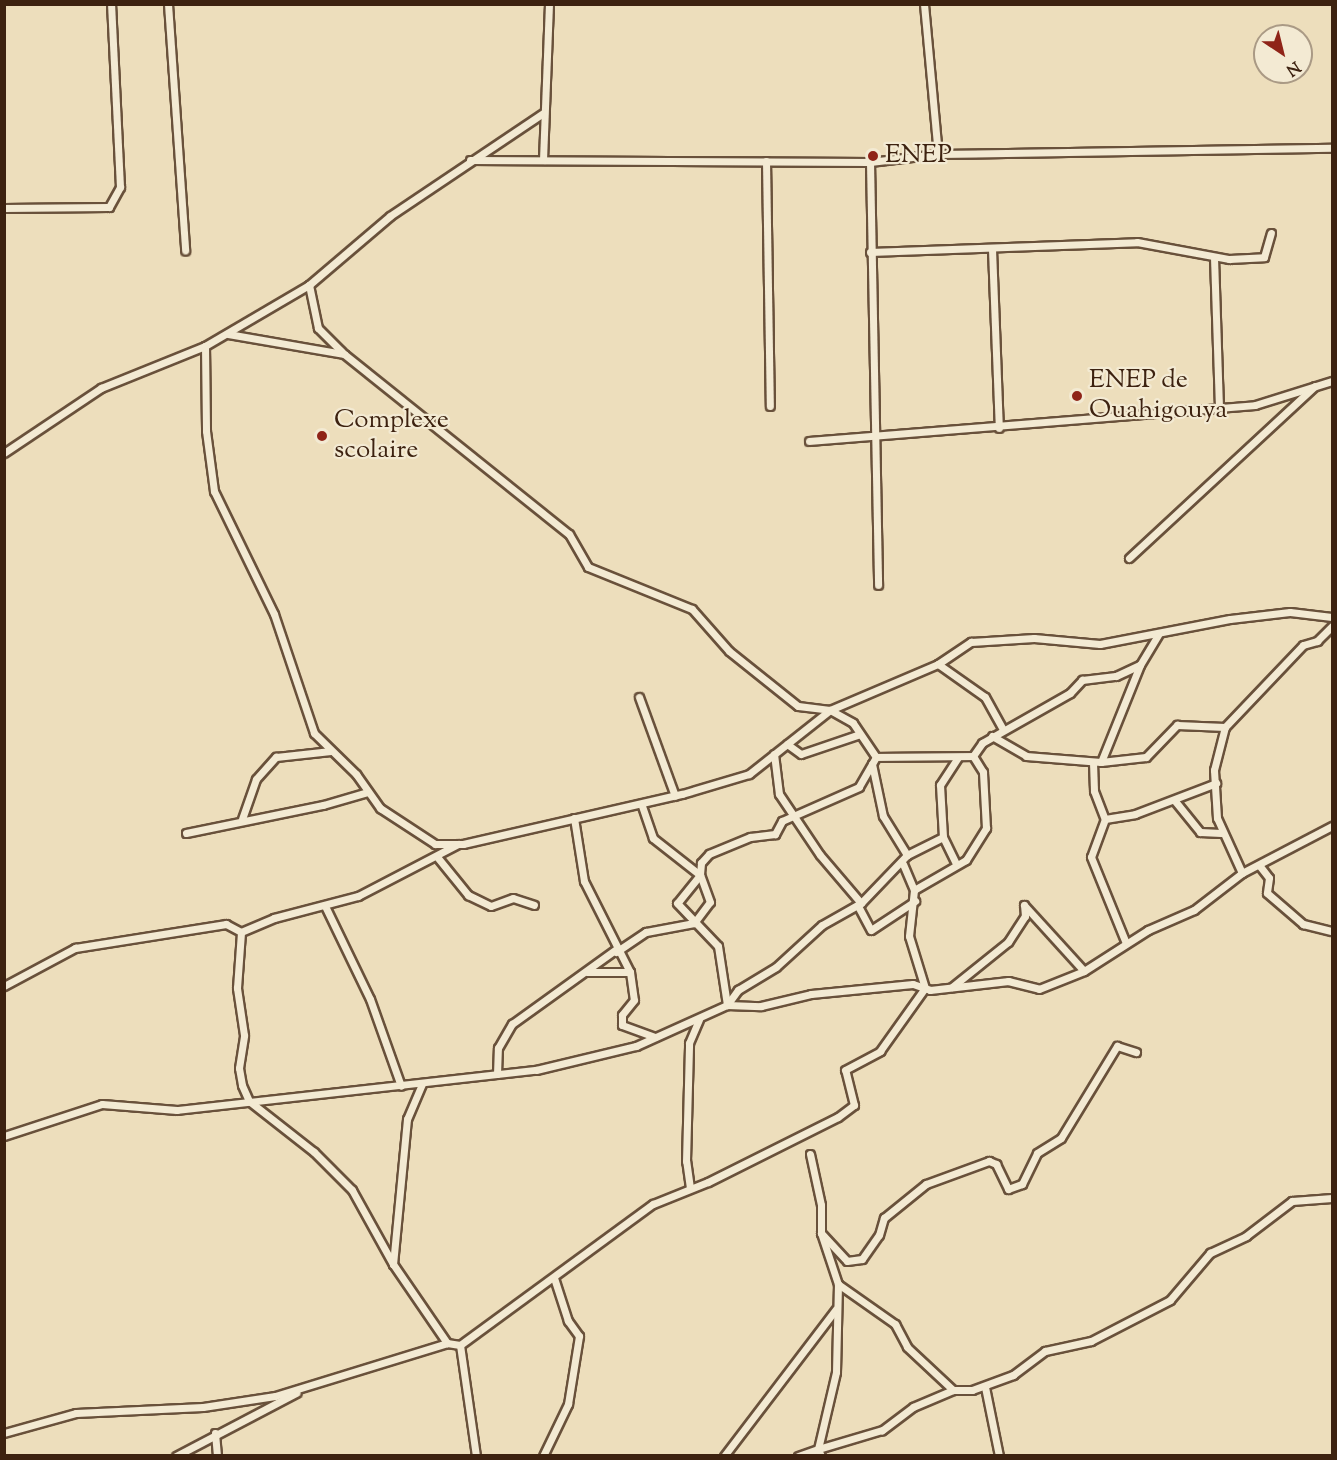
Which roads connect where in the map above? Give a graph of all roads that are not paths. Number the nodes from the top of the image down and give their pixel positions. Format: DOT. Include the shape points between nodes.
graph roads {
  1 [pos="111,4"];
  2 [pos="168,4"];
  3 [pos="549,4"];
  4 [pos="924,4"];
  5 [pos="543,113"];
  6 [pos="1332,148"];
  7 [pos="938,154"];
  8 [pos="470,160"];
  9 [pos="543,160"];
  10 [pos="766,161"];
  11 [pos="870,162"];
  12 [pos="4,208"];
  13 [pos="1271,233"];
  14 [pos="992,249"];
  15 [pos="185,250"];
  16 [pos="870,252"];
  17 [pos="1214,257"];
  18 [pos="309,285"];
  19 [pos="228,334"];
  20 [pos="205,346"];
  21 [pos="344,354"];
  22 [pos="1332,381"];
  23 [pos="1317,385"];
  24 [pos="770,406"];
  25 [pos="1219,409"];
  26 [pos="999,428"];
  27 [pos="874,437"];
  28 [pos="809,441"];
  29 [pos="4,453"];
  30 [pos="1129,558"];
  31 [pos="878,585"];
  32 [pos="1332,617"];
  33 [pos="1332,626"];
  34 [pos="1158,635"];
  35 [pos="938,664"];
  36 [pos="1140,665"];
  37 [pos="639,698"];
  38 [pos="830,710"];
  39 [pos="1225,727"];
  40 [pos="1003,729"];
  41 [pos="860,734"];
  42 [pos="992,736"];
  43 [pos="787,744"];
  44 [pos="331,751"];
  45 [pos="774,754"];
  46 [pos="973,756"];
  47 [pos="958,757"];
  48 [pos="874,760"];
  49 [pos="1092,762"];
  50 [pos="1101,762"];
  51 [pos="1216,783"];
  52 [pos="368,792"];
  53 [pos="675,796"];
  54 [pos="1175,801"];
  55 [pos="641,804"];
  56 [pos="795,816"];
  57 [pos="574,818"];
  58 [pos="242,819"];
  59 [pos="1105,819"];
  60 [pos="1332,826"];
  61 [pos="186,833"];
  62 [pos="1221,833"];
  63 [pos="943,837"];
  64 [pos="458,844"];
  65 [pos="907,855"];
  66 [pos="438,858"];
  67 [pos="903,864"];
  68 [pos="956,864"];
  69 [pos="1259,865"];
  70 [pos="1242,873"];
  71 [pos="700,875"];
  72 [pos="914,890"];
  73 [pos="915,901"];
  74 [pos="860,905"];
  75 [pos="325,906"];
  76 [pos="534,906"];
  77 [pos="694,923"];
  78 [pos="241,932"];
  79 [pos="1332,932"];
  80 [pos="1126,943"];
  81 [pos="616,951"];
  82 [pos="1084,971"];
  83 [pos="587,972"];
  84 [pos="630,972"];
  85 [pos="4,986"];
  86 [pos="952,987"];
  87 [pos="925,988"];
  88 [pos="727,1005"];
  89 [pos="699,1019"];
  90 [pos="655,1037"];
  91 [pos="1136,1052"];
  92 [pos="497,1074"];
  93 [pos="422,1084"];
  94 [pos="401,1086"];
  95 [pos="249,1101"];
  96 [pos="4,1136"];
  97 [pos="810,1154"];
  98 [pos="690,1188"];
  99 [pos="1332,1198"];
  100 [pos="821,1233"];
  101 [pos="393,1264"];
  102 [pos="554,1278"];
  103 [pos="838,1284"];
  104 [pos="836,1309"];
  105 [pos="447,1343"];
  106 [pos="460,1345"];
  107 [pos="312,1385"];
  108 [pos="985,1387"];
  109 [pos="953,1390"];
  110 [pos="4,1433"];
  111 [pos="215,1434"];
  112 [pos="819,1452"];
  113 [pos="176,1455"];
  114 [pos="217,1455"];
  115 [pos="476,1455"];
  116 [pos="543,1455"];
  117 [pos="724,1455"];
  118 [pos="798,1455"];
  119 [pos="999,1455"];
  1 -- 12 [label="street" via="120,187 109,207"];
  2 -- 15 [label="street"];
  3 -- 5 [label="street"];
  4 -- 7 [label="street"];
  5 -- 8 [label="street"];
  5 -- 9 [label="street"];
  6 -- 7 [label="street"];
  7 -- 11 [label="street"];
  8 -- 9 [label="street"];
  8 -- 18 [label="street" via="390,216"];
  9 -- 10 [label="street"];
  10 -- 11 [label="street"];
  10 -- 24 [label="street"];
  11 -- 16 [label="street"];
  13 -- 17 [label="street" via="1264,257"];
  14 -- 16 [label="street"];
  14 -- 17 [label="street" via="1137,242"];
  14 -- 26 [label="street"];
  16 -- 27 [label="street"];
  17 -- 25 [label="street"];
  18 -- 19 [label="street"];
  18 -- 21 [label="street" via="318,328"];
  19 -- 20 [label="street"];
  19 -- 21 [label="street"];
  20 -- 29 [label="street" via="101,388"];
  20 -- 44 [label="street" via="206,431 214,491 274,614 314,733"];
  21 -- 38 [label="street" via="569,534 588,567 692,609 729,651 798,706"];
  22 -- 23 [label="street"];
  23 -- 25 [label="street" via="1255,405"];
  23 -- 30 [label="street"];
  25 -- 26 [label="street"];
  26 -- 27 [label="street"];
  27 -- 28 [label="street"];
  27 -- 31 [label="street"];
  32 -- 34 [label="street" via="1290,612 1230,619"];
  33 -- 39 [label="street" via="1317,641 1303,645"];
  34 -- 35 [label="street" via="1100,644 1034,638 971,642"];
  34 -- 36 [label="street"];
  35 -- 38 [label="street"];
  35 -- 40 [label="street" via="985,697"];
  36 -- 40 [label="street" via="1116,676 1082,680 1070,693"];
  36 -- 50 [label="street"];
  37 -- 53 [label="street"];
  38 -- 41 [label="street" via="853,723"];
  38 -- 43 [label="street"];
  39 -- 50 [label="street" via="1178,725 1146,757"];
  39 -- 51 [label="street" via="1222,750 1216,753"];
  40 -- 42 [label="street"];
  41 -- 43 [label="street" via="801,754"];
  41 -- 48 [label="street"];
  42 -- 46 [label="street"];
  42 -- 49 [label="street" via="1026,756"];
  43 -- 45 [label="street"];
  44 -- 52 [label="street"];
  44 -- 58 [label="street" via="276,757 256,779"];
  45 -- 53 [label="street" via="748,774"];
  45 -- 56 [label="street" via="779,794"];
  46 -- 47 [label="street"];
  46 -- 68 [label="street" via="983,771 986,828 966,860"];
  47 -- 48 [label="street"];
  47 -- 63 [label="street" via="940,785"];
  48 -- 56 [label="street" via="859,787"];
  48 -- 65 [label="street" via="883,816"];
  49 -- 50 [label="street"];
  49 -- 59 [label="street" via="1094,791"];
  51 -- 54 [label="street"];
  51 -- 62 [label="street"];
  52 -- 58 [label="street" via="323,806"];
  52 -- 64 [label="street" via="380,808 435,844"];
  53 -- 55 [label="street"];
  54 -- 59 [label="street"];
  54 -- 62 [label="street" via="1200,832"];
  55 -- 57 [label="street"];
  55 -- 71 [label="street" via="653,838"];
  56 -- 71 [label="street" via="782,821 775,834 750,837 709,854 701,863"];
  56 -- 74 [label="street"];
  57 -- 64 [label="street"];
  57 -- 81 [label="street" via="584,881"];
  58 -- 61 [label="street"];
  59 -- 80 [label="street" via="1091,857"];
  60 -- 69 [label="street"];
  62 -- 70 [label="street"];
  63 -- 65 [label="street"];
  63 -- 68 [label="street"];
  64 -- 66 [label="street"];
  65 -- 67 [label="street"];
  66 -- 75 [label="street" via="358,896"];
  66 -- 76 [label="street" via="468,895 490,906 513,898"];
  67 -- 72 [label="street"];
  67 -- 74 [label="street"];
  68 -- 72 [label="street"];
  69 -- 70 [label="street"];
  69 -- 79 [label="street" via="1269,878 1267,893 1303,924"];
  70 -- 80 [label="street" via="1194,910"];
  71 -- 77 [label="street" via="710,902"];
  71 -- 77 [label="street" via="677,903"];
  72 -- 73 [label="street"];
  73 -- 74 [label="street" via="871,930"];
  73 -- 87 [label="street" via="909,936"];
  74 -- 88 [label="street" via="822,925"];
  75 -- 78 [label="street" via="274,918"];
  75 -- 94 [label="street" via="370,999"];
  77 -- 81 [label="street" via="646,932"];
  77 -- 88 [label="street" via="718,946"];
  78 -- 85 [label="street" via="226,924 75,948"];
  78 -- 95 [label="street" via="237,995 244,1035 239,1068"];
  80 -- 82 [label="street"];
  81 -- 83 [label="street"];
  81 -- 84 [label="street"];
  82 -- 86 [label="street" via="1039,989 1008,981"];
  82 -- 86 [label="street" via="1024,905 1025,916 1008,942"];
  83 -- 84 [label="street"];
  83 -- 92 [label="street" via="512,1024 498,1048"];
  84 -- 90 [label="street" via="634,1000 622,1015 622,1025"];
  86 -- 87 [label="street"];
  87 -- 88 [label="street" via="913,984 811,994 761,1005"];
  87 -- 98 [label="street" via="880,1051 845,1070 854,1105"];
  88 -- 89 [label="street"];
  89 -- 90 [label="street"];
  89 -- 98 [label="street" via="689,1043 686,1161"];
  90 -- 92 [label="street" via="587,1059"];
  91 -- 100 [label="street" via="1117,1046 1061,1138 1037,1153 1022,1184 1008,1189 996,1164 988,1161 926,1184 884,1218 879,1235 862,1258 847,1262 829,1237"];
  92 -- 93 [label="street"];
  93 -- 94 [label="street"];
  93 -- 101 [label="street" via="406,1129"];
  94 -- 95 [label="street"];
  95 -- 96 [label="street" via="177,1110 102,1104"];
  95 -- 101 [label="street" via="314,1152 351,1190"];
  97 -- 100 [label="street" via="821,1205"];
  98 -- 102 [label="street" via="653,1204"];
  99 -- 108 [label="street" via="1292,1201 1246,1236 1210,1253 1170,1300 1091,1341 1046,1351 1013,1375"];
  100 -- 103 [label="street"];
  101 -- 105 [label="street"];
  102 -- 106 [label="street"];
  102 -- 116 [label="street" via="568,1321 579,1336 568,1404"];
  103 -- 104 [label="street"];
  103 -- 109 [label="street" via="895,1324 907,1347"];
  104 -- 112 [label="street" via="836,1372"];
  104 -- 117 [label="street"];
  105 -- 106 [label="street"];
  105 -- 107 [label="street"];
  106 -- 115 [label="street"];
  107 -- 110 [label="street" via="203,1407 76,1413"];
  107 -- 111 [label="street"];
  108 -- 109 [label="street"];
  108 -- 119 [label="street"];
  109 -- 112 [label="street" via="913,1407 882,1430"];
  111 -- 113 [label="street"];
  111 -- 114 [label="street"];
  112 -- 118 [label="street"];
}
